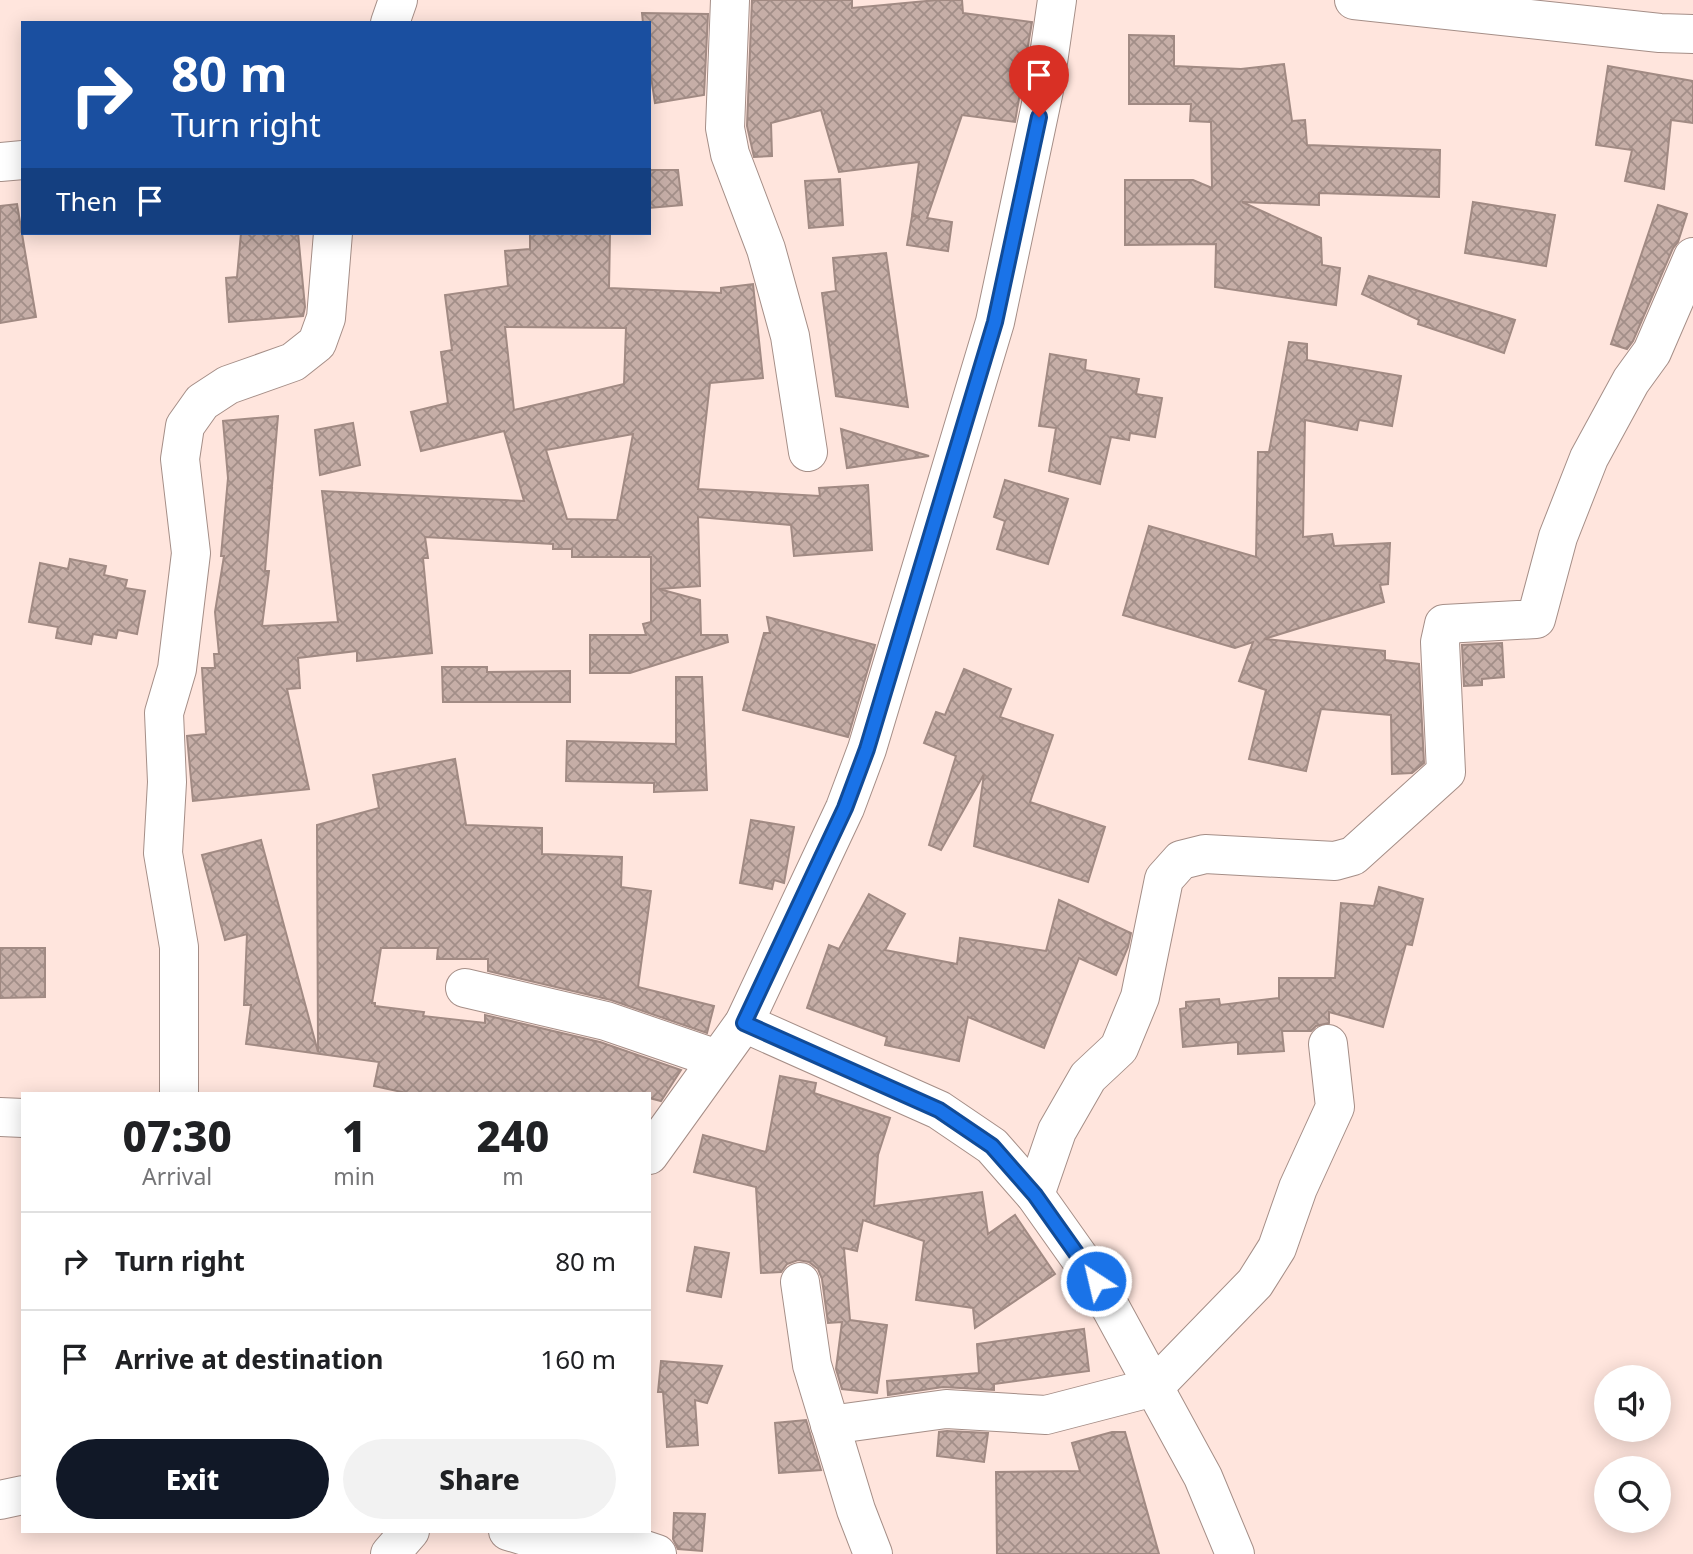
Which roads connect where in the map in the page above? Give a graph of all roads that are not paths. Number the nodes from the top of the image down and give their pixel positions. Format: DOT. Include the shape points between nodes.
graph roads {
  1 [pos="398,0"];
  2 [pos="730,0"];
  3 [pos="1058,0"];
  4 [pos="1354,0"];
  5 [pos="391,21"];
  6 [pos="1693,34"];
  7 [pos="21,160"];
  8 [pos="0,162"];
  9 [pos="333,235"];
  10 [pos="1693,257"];
  11 [pos="807,452"];
  12 [pos="464,988"];
  13 [pos="744,1023"];
  14 [pos="1328,1044"];
  15 [pos="717,1059"];
  16 [pos="179,1092"];
  17 [pos="0,1117"];
  18 [pos="21,1118"];
  19 [pos="651,1151"];
  20 [pos="1035,1195"];
  21 [pos="800,1282"];
  22 [pos="1154,1387"];
  23 [pos="831,1425"];
  24 [pos="21,1495"];
  25 [pos="0,1500"];
  26 [pos="408,1533"];
  27 [pos="515,1533"];
  28 [pos="390,1554"];
  29 [pos="657,1554"];
  30 [pos="873,1554"];
  31 [pos="1236,1554"];
  1 -- 5 [label="street"];
  2 -- 11 [label="street" via="725,128 790,336"];
  3 -- 13 [label="street" via="1044,90 995,322 867,749 845,808"];
  4 -- 6 [label="street"];
  7 -- 8 [label="street"];
  9 -- 16 [label="street" via="326,318 317,343 293,362 228,385 202,401 185,426 180,459 191,553 177,669 164,713 163,853 179,947"];
  10 -- 20 [label="street" via="1653,352 1631,381 1590,458 1558,537 1536,619 1444,625 1440,642 1446,772 1353,856 1335,860 1205,854 1181,860 1164,878 1140,997 1119,1048 1088,1077 1058,1131"];
  12 -- 15 [label="street" via="606,1021"];
  13 -- 15 [label="street"];
  13 -- 20 [label="street" via="939,1110 992,1146"];
  14 -- 22 [label="street" via="1335,1107 1277,1248 1255,1283"];
  15 -- 19 [label="street"];
  17 -- 18 [label="street"];
  20 -- 22 [label="street" via="1096,1281"];
  21 -- 23 [label="street" via="812,1365"];
  22 -- 23 [label="street" via="1045,1415 946,1409"];
  22 -- 31 [label="street" via="1203,1477"];
  23 -- 30 [label="street"];
  24 -- 25 [label="street"];
  26 -- 28 [label="street"];
  27 -- 29 [label="street" via="575,1551 642,1549"];
}
